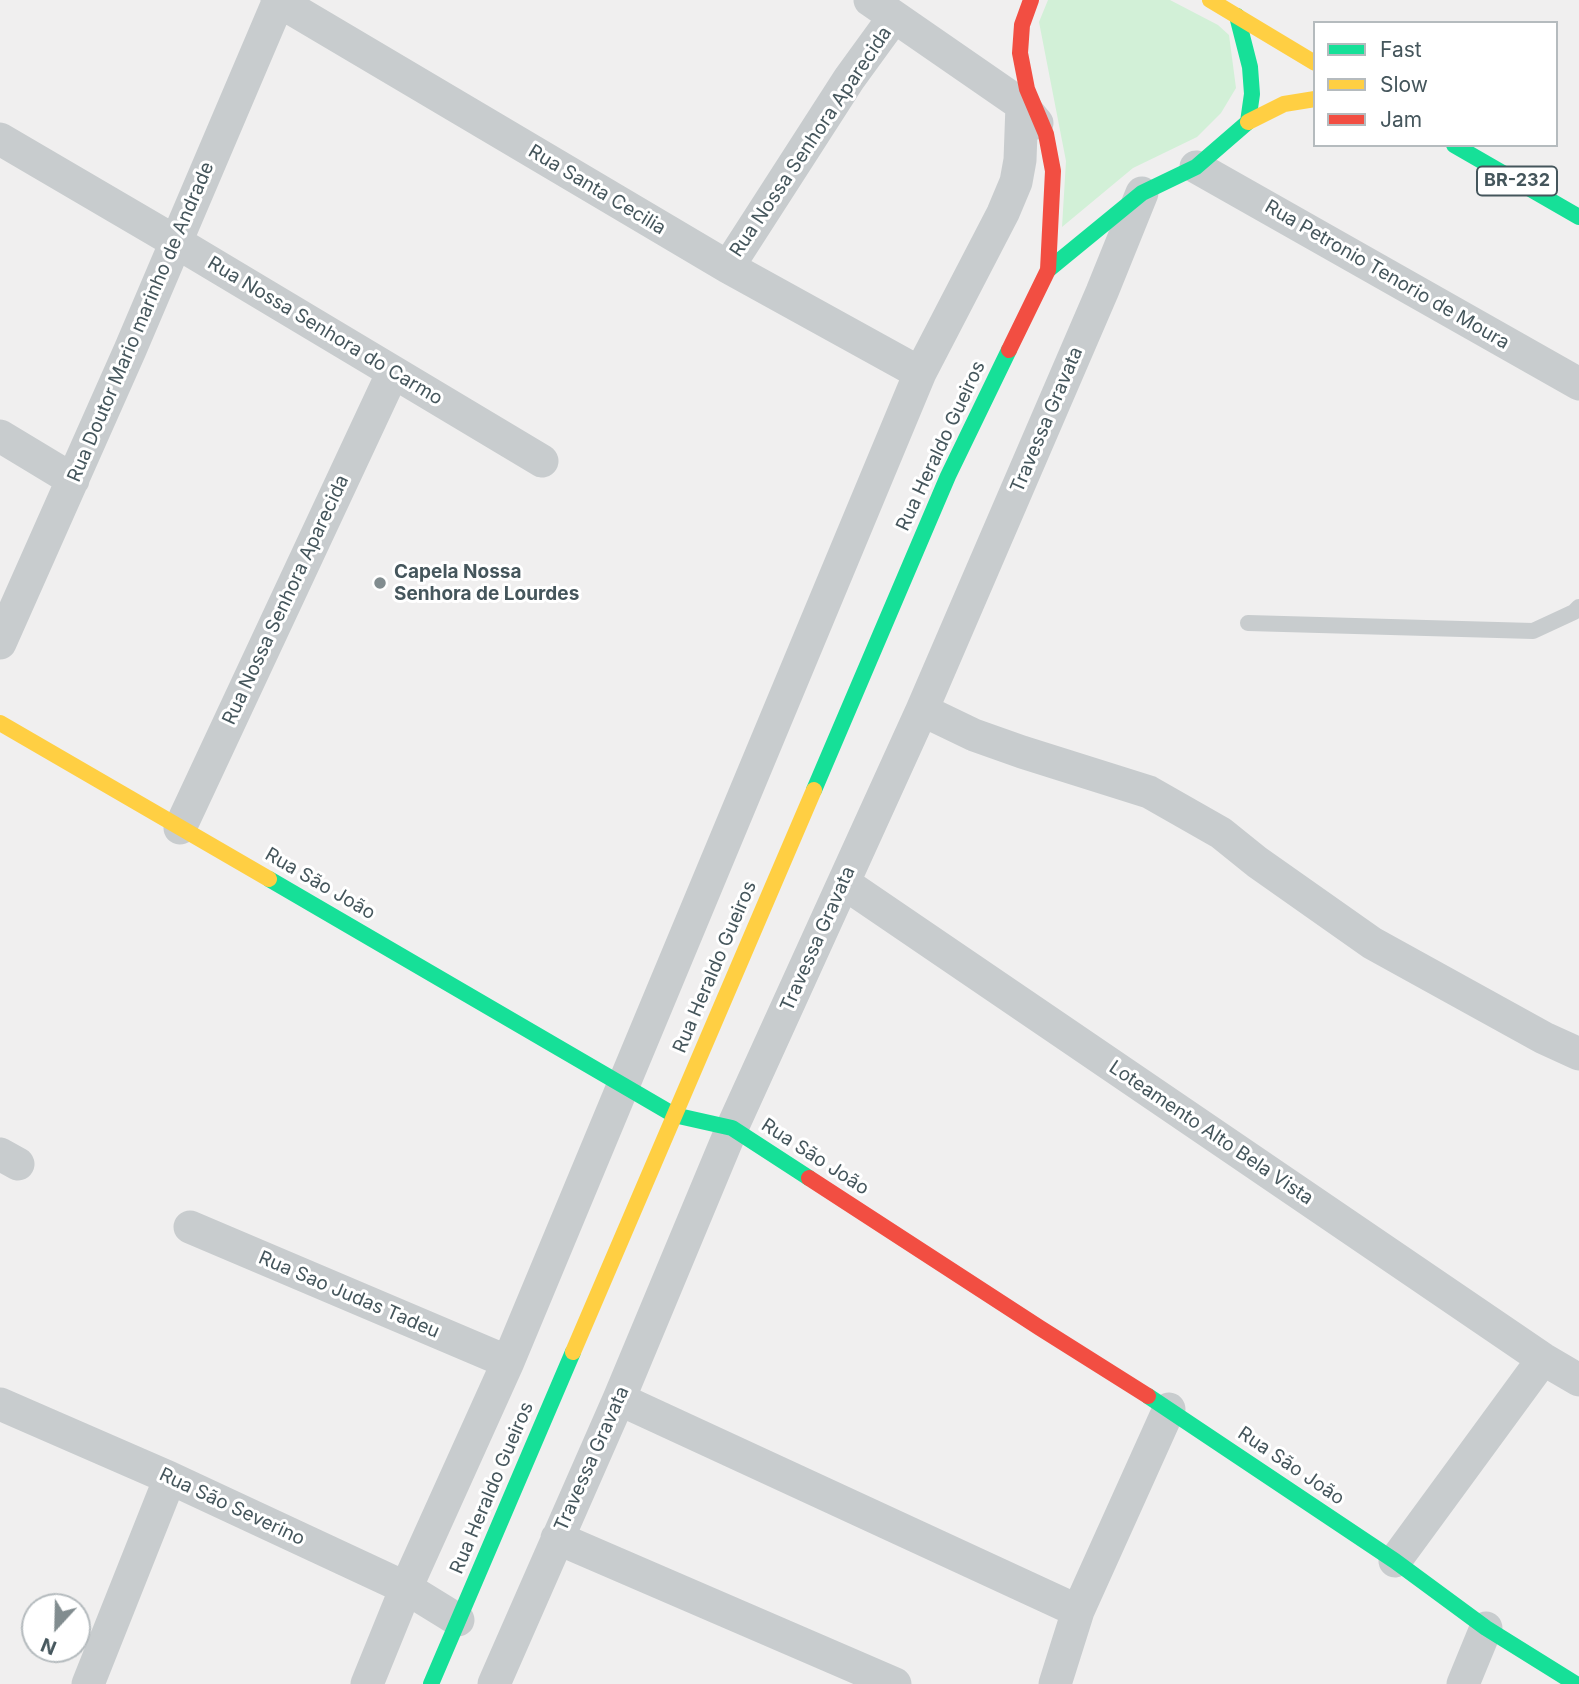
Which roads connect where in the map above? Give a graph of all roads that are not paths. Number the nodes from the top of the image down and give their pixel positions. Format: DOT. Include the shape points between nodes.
graph roads {
  1 [pos="278,0"];
  2 [pos="1031,0"];
  3 [pos="1210,0"];
  4 [pos="882,9"];
  5 [pos="1237,16"];
  6 [pos="1313,62"];
  7 [pos="1313,99"];
  8 [pos="1022,105"];
  9 [pos="1248,122"];
  10 [pos="1046,134"];
  11 [pos="0,139"];
  12 [pos="1457,147"];
  13 [pos="1196,167"];
  14 [pos="1142,193"];
  15 [pos="1579,217"];
  16 [pos="176,242"];
  17 [pos="728,267"];
  18 [pos="1048,270"];
  19 [pos="393,372"];
  20 [pos="920,373"];
  21 [pos="1579,384"];
  22 [pos="0,436"];
  23 [pos="542,461"];
  24 [pos="73,480"];
  25 [pos="1579,607"];
  26 [pos="1248,623"];
  27 [pos="0,643"];
  28 [pos="922,710"];
  29 [pos="0,723"];
  30 [pos="180,828"];
  31 [pos="844,883"];
  32 [pos="1579,1054"];
  33 [pos="623,1084"];
  34 [pos="674,1115"];
  35 [pos="732,1128"];
  36 [pos="190,1227"];
  37 [pos="1543,1359"];
  38 [pos="508,1362"];
  39 [pos="1579,1380"];
  40 [pos="619,1399"];
  41 [pos="0,1404"];
  42 [pos="1169,1409"];
  43 [pos="170,1478"];
  44 [pos="557,1538"];
  45 [pos="1395,1561"];
  46 [pos="406,1588"];
  47 [pos="1078,1611"];
  48 [pos="458,1620"];
  49 [pos="1486,1628"];
  50 [pos="88,1684"];
  51 [pos="367,1684"];
  52 [pos="431,1684"];
  53 [pos="494,1684"];
  54 [pos="895,1684"];
  55 [pos="1055,1684"];
  56 [pos="1462,1684"];
  57 [pos="1576,1684"];
  1 -- 16 [label="street, Rua Doutor Mario marinho de Andrade"];
  1 -- 17 [label="street, Rua Santa Cecilia"];
  2 -- 10 [label="main road, Rua Heraldo Gueiros" via="1021,25 1020,53 1027,89"];
  3 -- 5 [label="main road"];
  4 -- 8 [label="street"];
  4 -- 17 [label="street, Rua Nossa Senhora Aparecida" via="849,79"];
  5 -- 6 [label="main road"];
  5 -- 9 [label="main road" via="1250,66"];
  7 -- 9 [label="main road, Rua Heraldo Gueiros" via="1284,104"];
  8 -- 10 [label="street"];
  8 -- 20 [label="street" via="1016,182"];
  9 -- 13 [label="main road, Rua Heraldo Gueiros"];
  10 -- 18 [label="main road, Rua Heraldo Gueiros" via="1053,171"];
  11 -- 16 [label="street, Rua Nossa Senhora do Carmo"];
  12 -- 15 [label="main road, BR-232"];
  13 -- 14 [label="main road, Rua Heraldo Gueiros"];
  13 -- 21 [label="street, Rua Petronio Tenorio de Moura"];
  14 -- 18 [label="main road, Rua Heraldo Gueiros"];
  14 -- 28 [label="street, Travessa Gravata"];
  16 -- 19 [label="street, Rua Nossa Senhora do Carmo"];
  16 -- 24 [label="street, Rua Doutor Mario marinho de Andrade"];
  17 -- 20 [label="street, Rua Santa Cecilia"];
  18 -- 34 [label="main road, Rua Heraldo Gueiros" via="948,476"];
  19 -- 23 [label="street, Rua Nossa Senhora do Carmo"];
  19 -- 30 [label="street, Rua Nossa Senhora Aparecida"];
  20 -- 33 [label="street"];
  22 -- 24 [label="street"];
  24 -- 27 [label="street, Rua Doutor Mario marinho de Andrade"];
  25 -- 26 [label="lane" via="1533,631"];
  28 -- 31 [label="street, Travessa Gravata"];
  28 -- 32 [label="street" via="974,735 1149,792 1221,833 1372,943"];
  29 -- 30 [label="main road, Rua São João"];
  30 -- 33 [label="main road, Rua São João"];
  31 -- 35 [label="street, Travessa Gravata"];
  31 -- 37 [label="street, Loteamento Alto Bela Vista"];
  33 -- 34 [label="main road, Rua São João"];
  33 -- 38 [label="street"];
  34 -- 35 [label="main road, Rua São João"];
  34 -- 48 [label="main road, Rua Heraldo Gueiros"];
  35 -- 40 [label="street, Travessa Gravata"];
  35 -- 42 [label="main road, Rua São João"];
  36 -- 38 [label="street, Rua Sao Judas Tadeu"];
  37 -- 39 [label="street, Loteamento Alto Bela Vista"];
  37 -- 45 [label="street"];
  38 -- 46 [label="street"];
  40 -- 44 [label="street, Travessa Gravata"];
  40 -- 47 [label="street"];
  41 -- 43 [label="street, Rua São Severino"];
  42 -- 45 [label="main road, Rua São João"];
  42 -- 47 [label="street"];
  43 -- 46 [label="street, Rua São Severino"];
  43 -- 50 [label="street"];
  44 -- 53 [label="street, Travessa Gravata"];
  44 -- 54 [label="street"];
  45 -- 49 [label="main road, Rua São João"];
  46 -- 48 [label="street, Rua São Severino"];
  46 -- 51 [label="street"];
  47 -- 55 [label="street"];
  48 -- 52 [label="main road, Rua Heraldo Gueiros"];
  49 -- 56 [label="street"];
  49 -- 57 [label="main road, Rua São João"];
}
